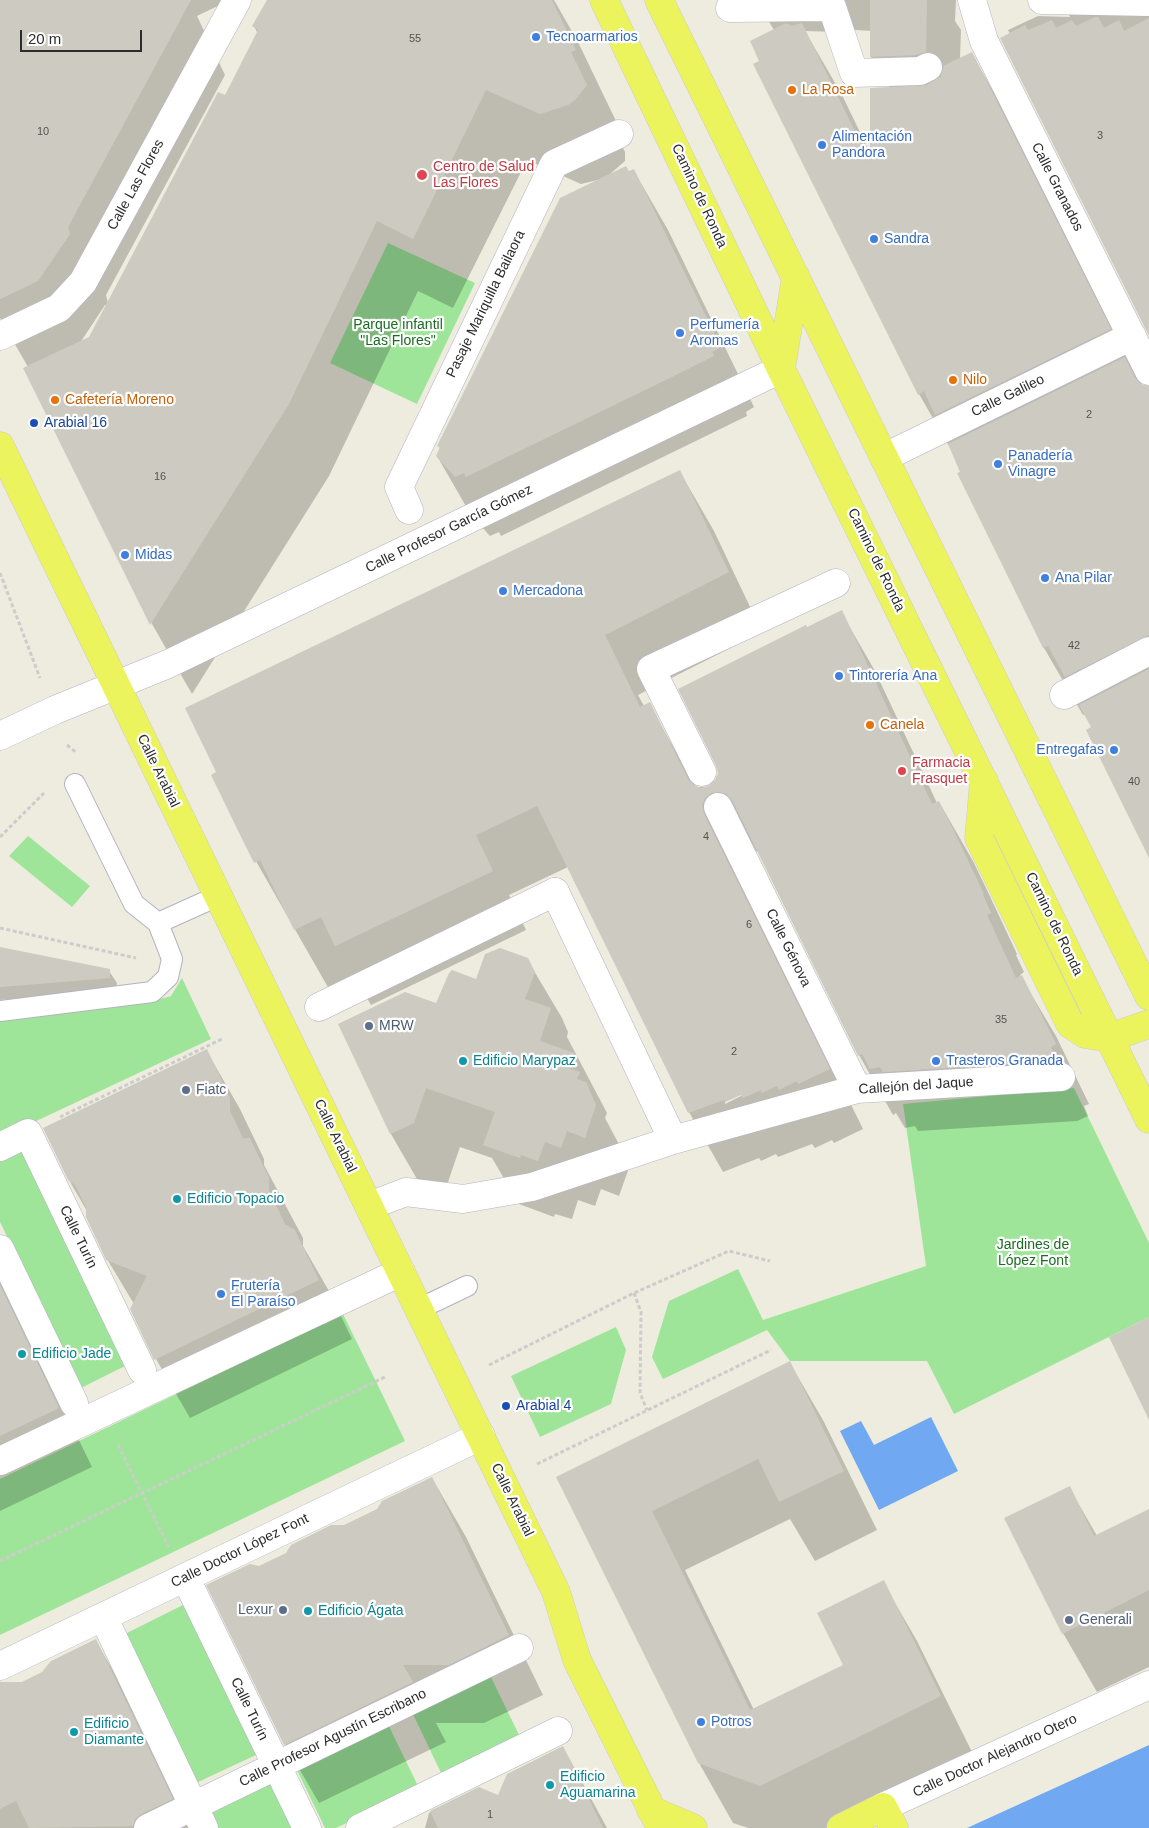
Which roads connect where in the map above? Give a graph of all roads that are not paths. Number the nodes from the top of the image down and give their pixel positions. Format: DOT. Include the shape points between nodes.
graph roads {
  1 [pos="237,0"];
  2 [pos="604,0"];
  3 [pos="659,0"];
  4 [pos="972,0"];
  5 [pos="1042,0"];
  6 [pos="1149,2"];
  7 [pos="730,8"];
  8 [pos="928,67"];
  9 [pos="619,134"];
  10 [pos="796,277"];
  11 [pos="0,336"];
  12 [pos="1132,336"];
  13 [pos="782,369"];
  14 [pos="1149,371"];
  15 [pos="0,446"];
  16 [pos="885,457"];
  17 [pos="409,510"];
  18 [pos="836,583"];
  19 [pos="1149,652"];
  20 [pos="116,686"];
  21 [pos="1064,695"];
  22 [pos="0,736"];
  23 [pos="702,772"];
  24 [pos="75,784"];
  25 [pos="718,807"];
  26 [pos="218,896"];
  27 [pos="158,923"];
  28 [pos="1149,996"];
  29 [pos="319,1007"];
  30 [pos="0,1011"];
  31 [pos="1149,1024"];
  32 [pos="1110,1038"];
  33 [pos="1067,1074"];
  34 [pos="857,1089"];
  35 [pos="1149,1119"];
  36 [pos="673,1140"];
  37 [pos="0,1147"];
  38 [pos="369,1206"];
  39 [pos="0,1249"];
  40 [pos="401,1272"];
  41 [pos="467,1286"];
  42 [pos="419,1309"];
  43 [pos="142,1370"];
  44 [pos="74,1403"];
  45 [pos="481,1436"];
  46 [pos="0,1461"];
  47 [pos="191,1589"];
  48 [pos="109,1629"];
  49 [pos="519,1648"];
  50 [pos="0,1666"];
  51 [pos="1149,1685"];
  52 [pos="558,1731"];
  53 [pos="277,1766"];
  54 [pos="199,1817"];
  55 [pos="888,1818"];
  56 [pos="656,1819"];
  57 [pos="148,1828"];
  58 [pos="307,1828"];
  59 [pos="360,1828"];
  60 [pos="693,1828"];
  61 [pos="841,1828"];
  1 -- 11 [label="street, Calle Las Flores" via="82,282 59,308"];
  2 -- 13 [label="main road, Camino de Ronda"];
  3 -- 10 [label="main road"];
  4 -- 12 [label="street, Calle Granados" via="984,41"];
  5 -- 6 [label="street"];
  7 -- 8 [label="street" via="832,8 854,73 920,71"];
  9 -- 17 [label="street, Pasaje Mariquilla Bailaora" via="554,164 398,487"];
  10 -- 13 [label="main road"];
  10 -- 16 [label="main road"];
  12 -- 14 [label="street, Calle Granados"];
  12 -- 16 [label="street, Calle Galileo"];
  13 -- 20 [label="street, Calle Profesor García Gómez"];
  13 -- 32 [label="main road, Camino de Ronda"];
  15 -- 20 [label="main road, Calle Arabial"];
  16 -- 28 [label="main road"];
  18 -- 23 [label="street" via="652,669"];
  19 -- 21 [label="street"];
  20 -- 22 [label="street, Calle Profesor García Gómez"];
  20 -- 26 [label="main road, Calle Arabial"];
  24 -- 27 [label="lane" via="134,904"];
  25 -- 34 [label="street, Calle Génova"];
  26 -- 27 [label="lane"];
  26 -- 38 [label="main road, Calle Arabial"];
  27 -- 30 [label="lane" via="172,959 168,977 152,992"];
  29 -- 36 [label="street" via="555,892"];
  31 -- 32 [label="main road"];
  32 -- 35 [label="main road, Camino de Ronda"];
  33 -- 34 [label="street, Callejón del Jaque"];
  34 -- 36 [label="street, Callejón del Jaque"];
  36 -- 38 [label="street, Callejón del Jaque" via="532,1187 463,1199 406,1192"];
  37 -- 43 [label="street, Calle Turín" via="28,1133"];
  38 -- 40 [label="main road, Calle Arabial"];
  39 -- 44 [label="street"];
  40 -- 42 [label="main road, Calle Arabial"];
  40 -- 46 [label="street"];
  41 -- 42 [label="lane"];
  42 -- 45 [label="main road, Calle Arabial"];
  45 -- 50 [label="street, Calle Doctor López Font"];
  45 -- 56 [label="main road, Calle Arabial" via="556,1592 577,1660"];
  47 -- 53 [label="street, Calle Turín"];
  48 -- 54 [label="street"];
  49 -- 53 [label="street, Calle Profesor Agustín Escribano"];
  51 -- 55 [label="street, Calle Doctor Alejandro Otero"];
  52 -- 59 [label="street"];
  53 -- 54 [label="street, Calle Profesor Agustín Escribano"];
  53 -- 58 [label="street, Calle Turín"];
  54 -- 57 [label="street, Calle Profesor Agustín Escribano"];
  55 -- 61 [label="main road, Calle Doctor Alejandro Otero"];
  56 -- 60 [label="main road"];
}
